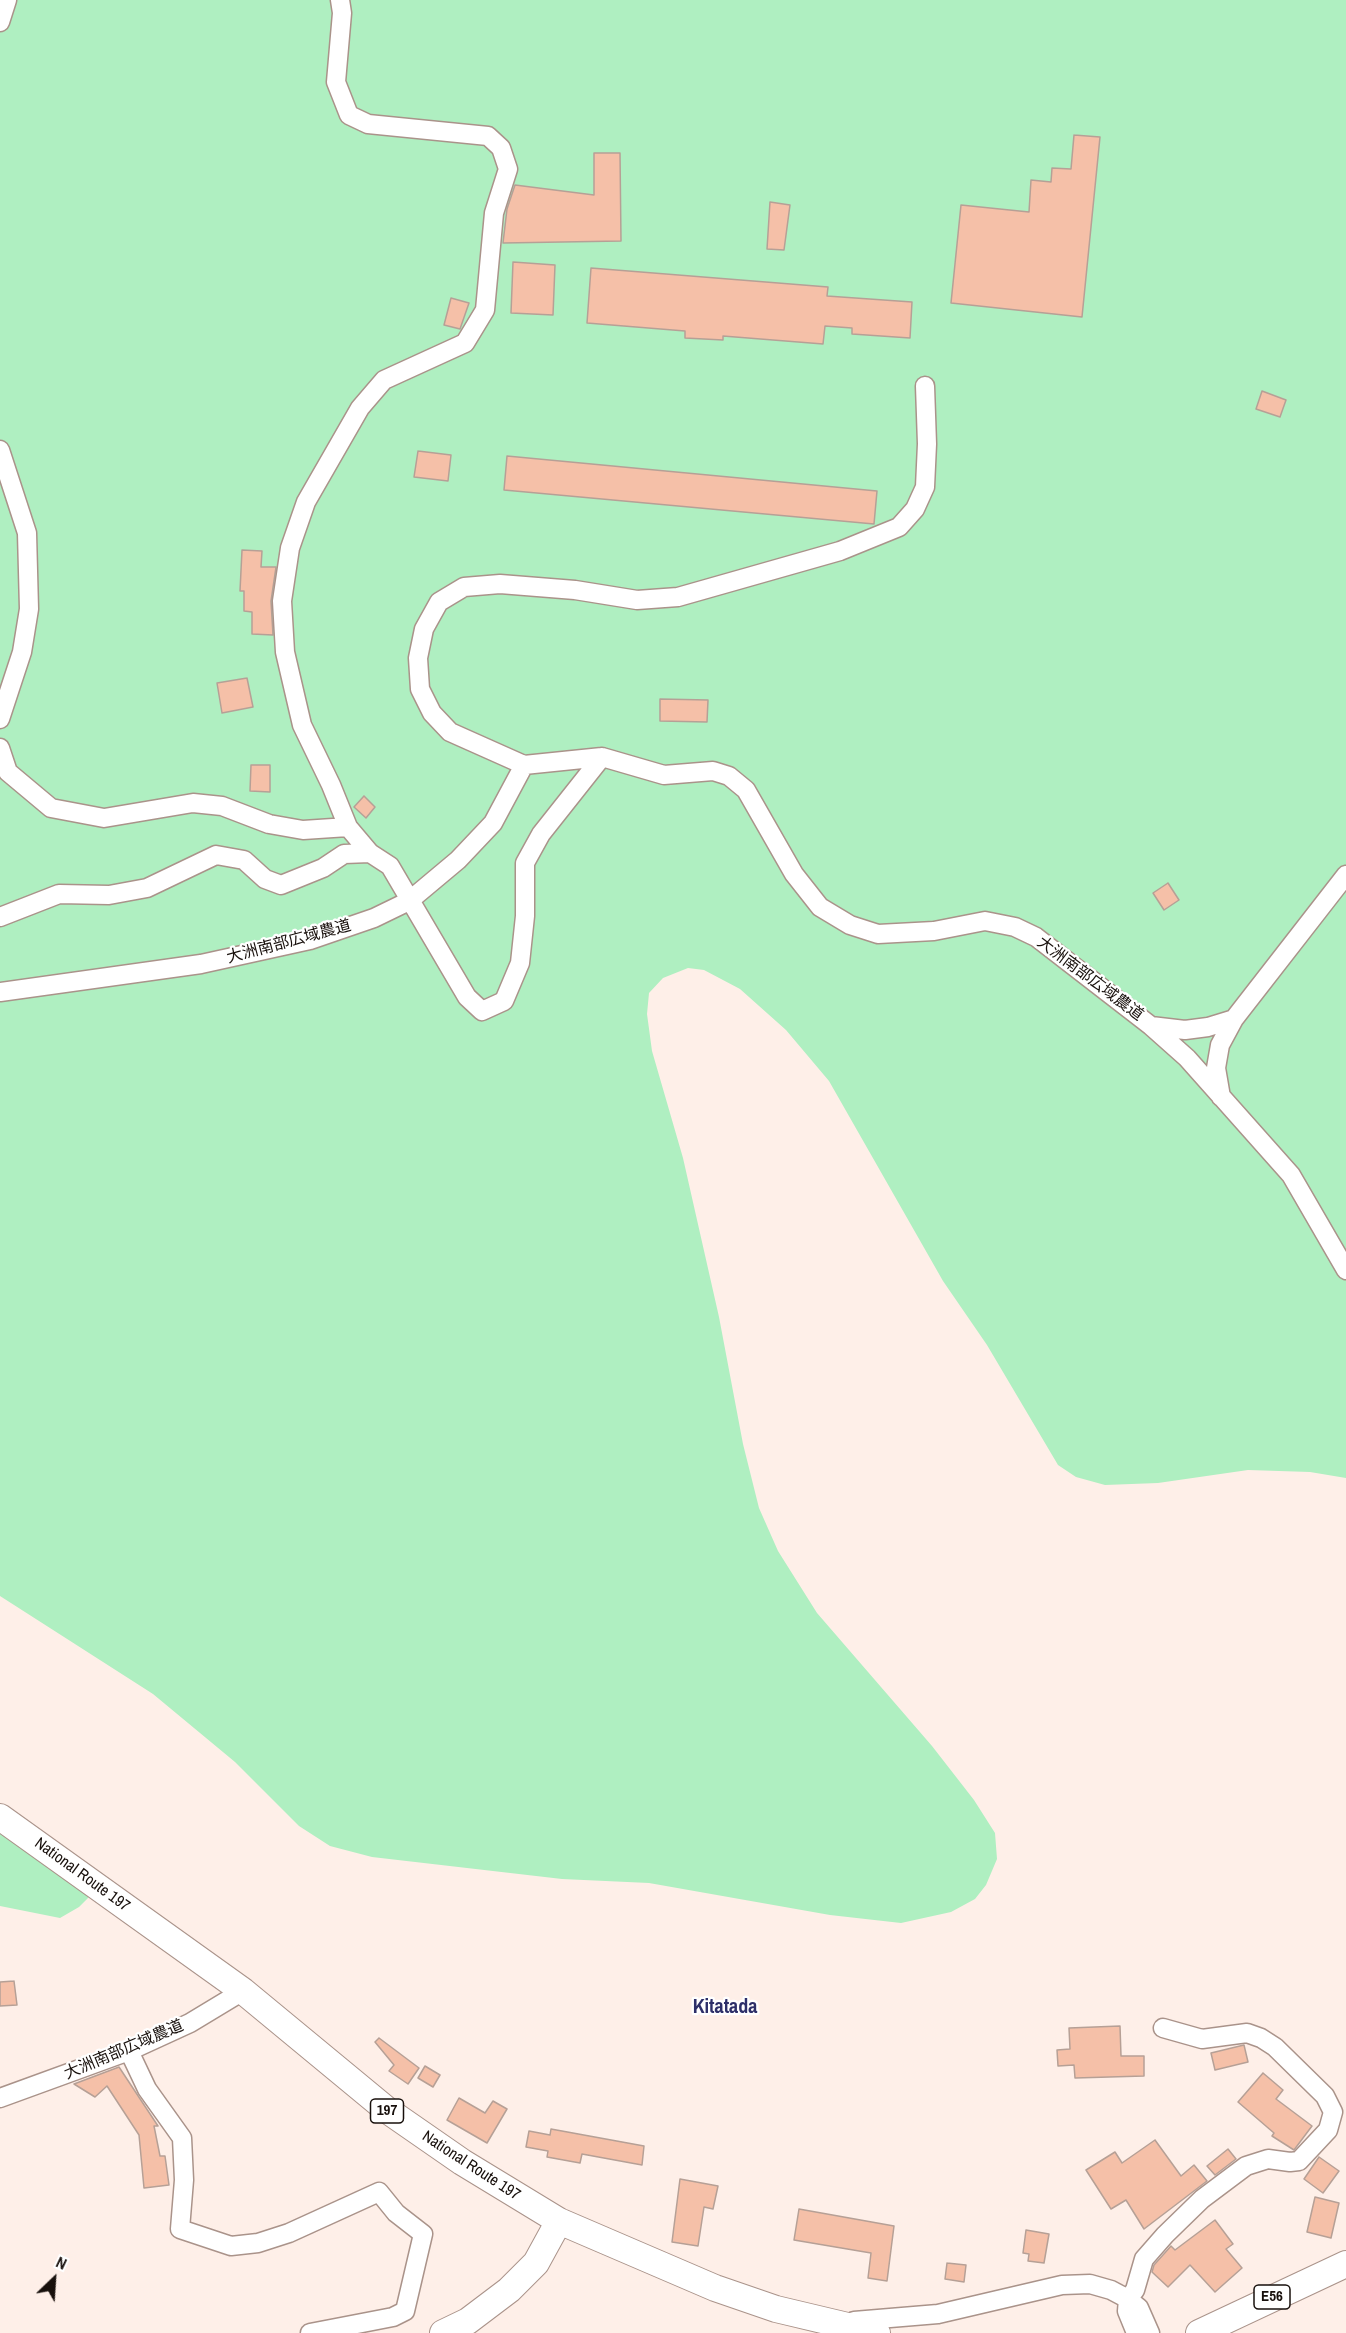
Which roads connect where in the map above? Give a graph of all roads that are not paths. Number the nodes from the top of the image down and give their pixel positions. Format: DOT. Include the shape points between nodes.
graph roads {
  1 [pos="7,0"];
  2 [pos="340,0"];
  3 [pos="0,22"];
  4 [pos="925,386"];
  5 [pos="0,450"];
  6 [pos="0,719"];
  7 [pos="0,748"];
  8 [pos="602,758"];
  9 [pos="524,765"];
  10 [pos="348,827"];
  11 [pos="370,853"];
  12 [pos="1346,875"];
  13 [pos="409,901"];
  14 [pos="0,917"];
  15 [pos="0,992"];
  16 [pos="1234,1019"];
  17 [pos="1151,1026"];
  18 [pos="1221,1099"];
  19 [pos="1346,1270"];
  20 [pos="0,1817"];
  21 [pos="243,1991"];
  22 [pos="1163,2028"];
  23 [pos="129,2051"];
  24 [pos="0,2098"];
  25 [pos="559,2221"];
  26 [pos="1346,2264"];
  27 [pos="1128,2299"];
  28 [pos="832,2327"];
  29 [pos="310,2333"];
  30 [pos="442,2333"];
  31 [pos="877,2333"];
  32 [pos="1137,2333"];
  33 [pos="1150,2333"];
  34 [pos="1198,2333"];
  1 -- 3 [label="street"];
  2 -- 10 [label="street" via="336,82 349,114 368,124 488,136 501,148 508,170 494,213 485,310 465,343 384,380 360,408 306,502 290,548 282,601 285,652 302,725"];
  4 -- 9 [label="street" via="925,486 915,509 898,527 840,551 678,597 637,600 500,584 464,587 439,602 424,629 418,658 420,688 432,713 450,732"];
  5 -- 6 [label="street" via="27,533 29,609 22,651"];
  7 -- 10 [label="street" via="8,772 51,808 104,818 193,803 222,806 268,824 303,830"];
  8 -- 9 [label="street, 大洲南部広域農道"];
  8 -- 13 [label="street" via="541,834 525,863 520,963 504,1001 482,1011 467,997"];
  8 -- 17 [label="street, 大洲南部広域農道" via="664,775 713,771 729,776 746,790 794,874 820,907 850,925 879,934 934,931 985,921 1015,927 1036,937"];
  9 -- 13 [label="street, 大洲南部広域農道" via="493,823 458,860"];
  10 -- 11 [label="street"];
  11 -- 13 [label="street" via="390,866"];
  11 -- 14 [label="street" via="344,854 323,868 281,885 265,879 244,860 216,855 147,888 109,895 59,894"];
  12 -- 16 [label="street"];
  13 -- 15 [label="street, 大洲南部広域農道" via="310,940 201,964"];
  16 -- 17 [label="street, 大洲南部広域農道" via="1185,1029"];
  16 -- 18 [label="street" via="1220,1045 1216,1068"];
  17 -- 18 [label="street, 大洲南部広域農道" via="1187,1058"];
  18 -- 19 [label="street, 大洲南部広域農道" via="1291,1175"];
  20 -- 21 [label="highway, National Route 197 / 197"];
  21 -- 23 [label="street, 大洲南部広域農道" via="190,2023"];
  21 -- 25 [label="highway, National Route 197 / 197" via="387,2110 462,2162"];
  22 -- 27 [label="street" via="1202,2039 1247,2033 1261,2038 1325,2096 1333,2112 1328,2130 1299,2161 1255,2162 1202,2199 1144,2259 1135,2290"];
  23 -- 24 [label="street, 大洲南部広域農道"];
  23 -- 29 [label="street" via="147,2089 182,2138 180,2229 231,2246 258,2243 379,2192 396,2213 423,2234 405,2311 393,2317"];
  25 -- 28 [label="highway, National Route 197 / 197" via="715,2288"];
  25 -- 30 [label="highway" via="536,2263 509,2290 468,2321"];
  26 -- 34 [label="highway, E56"];
  27 -- 28 [label="street" via="1090,2284 1062,2285 938,2314"];
  27 -- 32 [label="street" via="1127,2311"];
  27 -- 33 [label="street" via="1138,2308"];
  28 -- 31 [label="highway, National Route 197 / 197"];
}
